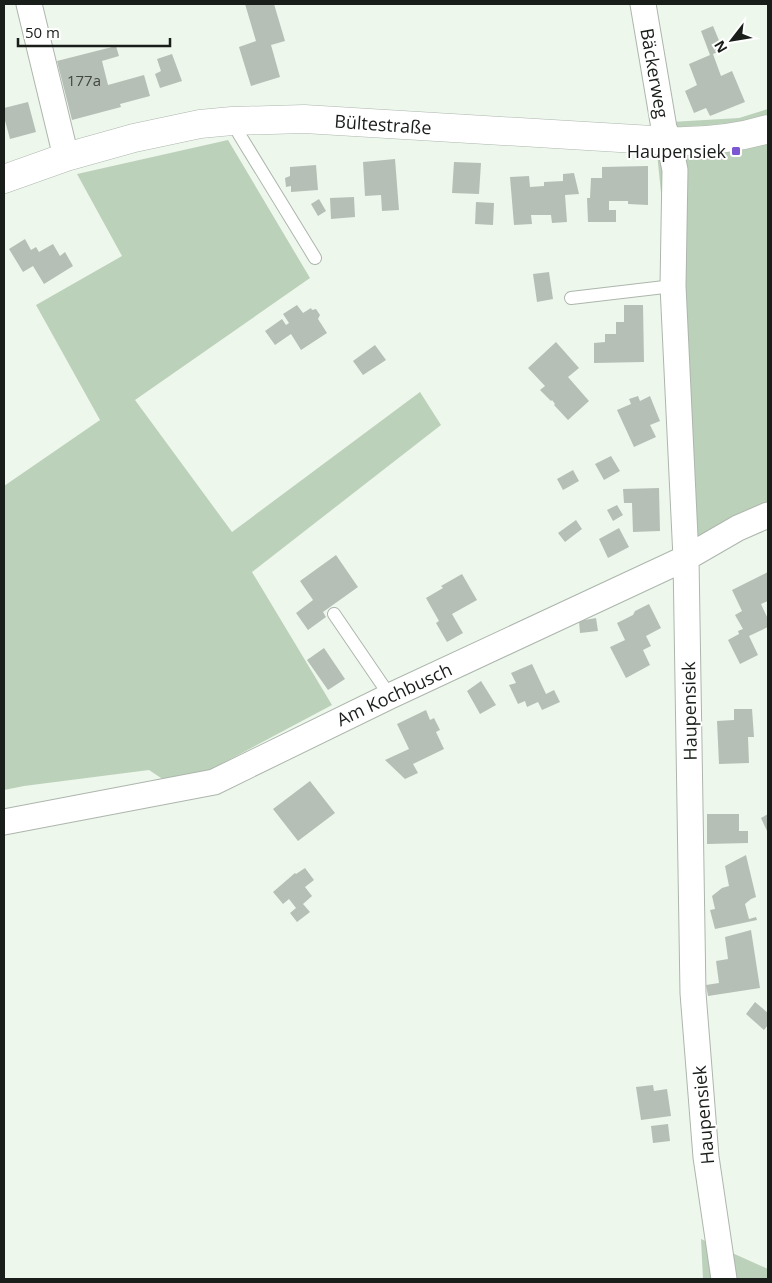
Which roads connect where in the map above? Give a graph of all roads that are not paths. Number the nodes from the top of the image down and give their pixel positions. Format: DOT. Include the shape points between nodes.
graph roads {
  1 [pos="29,4"];
  2 [pos="643,4"];
  3 [pos="232,121"];
  4 [pos="768,129"];
  5 [pos="669,141"];
  6 [pos="66,157"];
  7 [pos="4,179"];
  8 [pos="315,258"];
  9 [pos="673,286"];
  10 [pos="571,298"];
  11 [pos="768,515"];
  12 [pos="686,558"];
  13 [pos="334,614"];
  14 [pos="390,696"];
  15 [pos="4,822"];
  16 [pos="724,1279"];
  1 -- 6 [label="street"];
  2 -- 5 [label="street, Bäckerweg"];
  3 -- 5 [label="street, Bültestraße" via="304,119"];
  3 -- 6 [label="street, Bültestraße" via="200,124 134,138"];
  3 -- 8 [label="lane"];
  4 -- 5 [label="street, Bültestraße" via="704,142"];
  5 -- 9 [label="street, Haupensiek" via="675,170"];
  6 -- 7 [label="street, Bültestraße"];
  9 -- 10 [label="lane"];
  9 -- 12 [label="street, Haupensiek"];
  11 -- 12 [label="street, Am Kochbusch"];
  12 -- 14 [label="street, Am Kochbusch"];
  12 -- 16 [label="street, Haupensiek" via="693,993 706,1157"];
  13 -- 14 [label="lane"];
  14 -- 15 [label="street, Am Kochbusch" via="214,782"];
}
